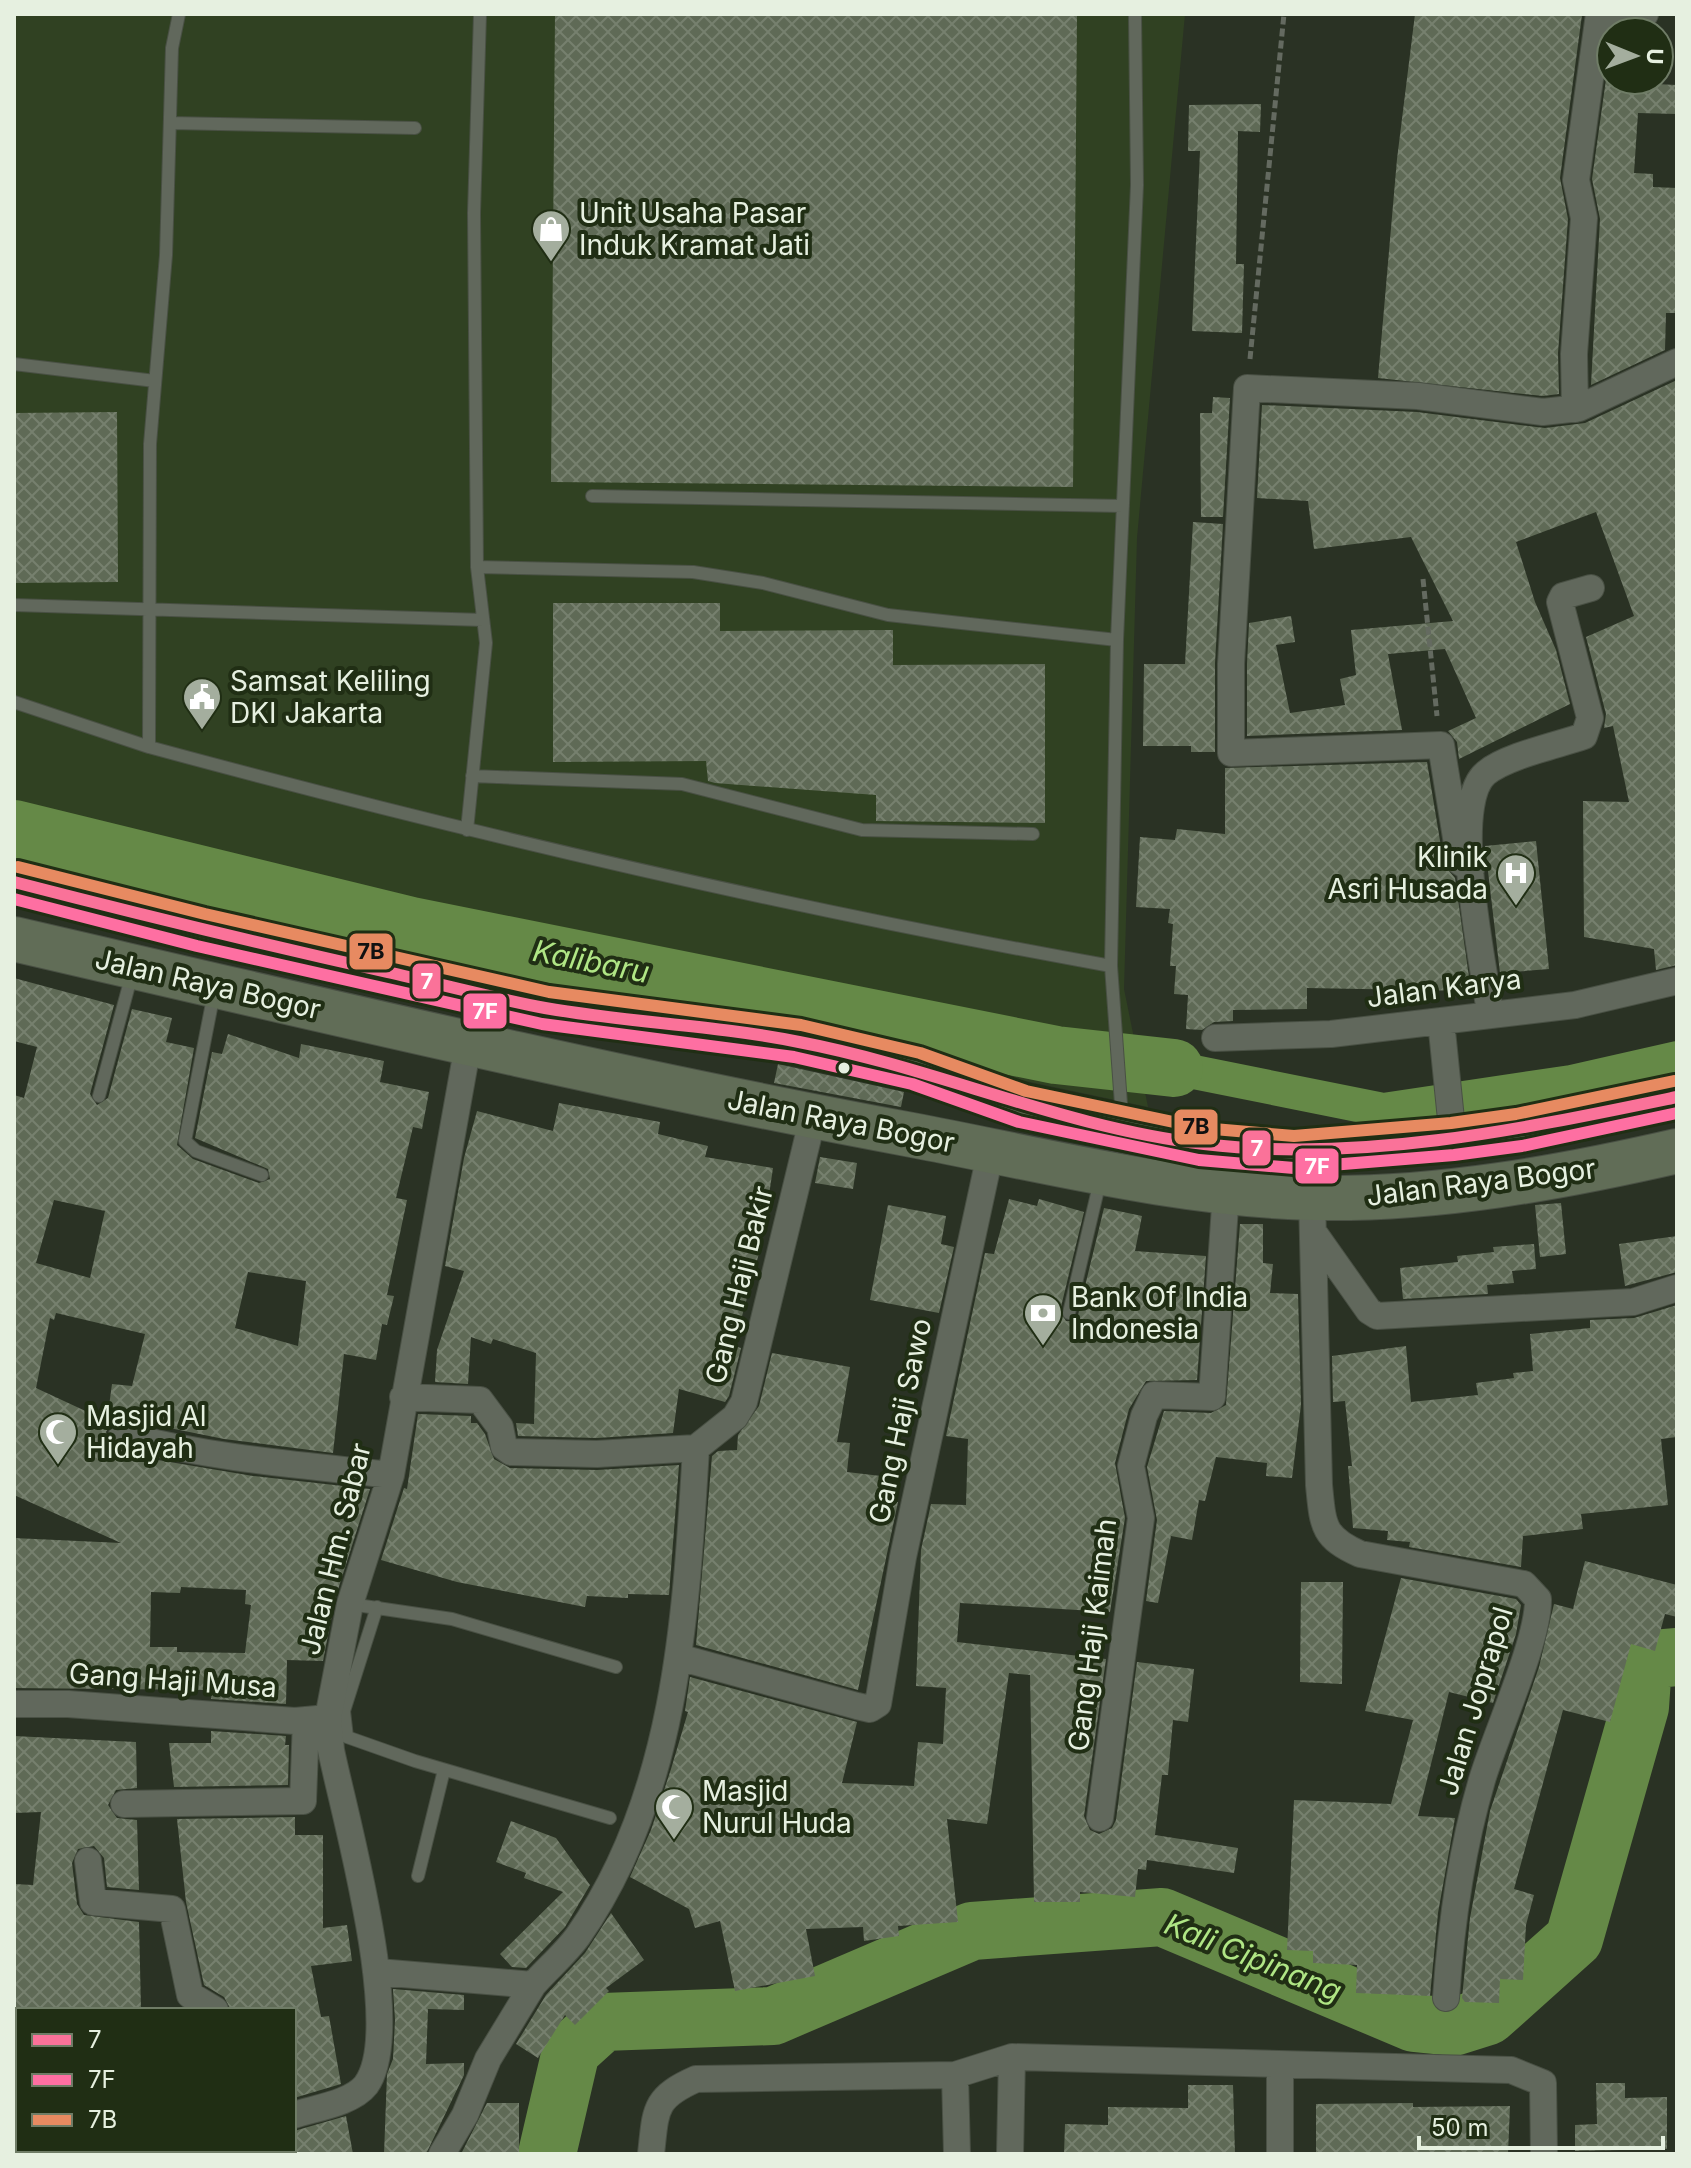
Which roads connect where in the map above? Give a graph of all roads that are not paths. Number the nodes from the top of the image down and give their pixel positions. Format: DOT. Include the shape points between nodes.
graph roads {
  1 [pos="179,14"];
  2 [pos="480,14"];
  3 [pos="1135,14"];
  4 [pos="1599,14"];
  5 [pos="1614,14"];
  6 [pos="1645,14"];
  7 [pos="170,123"];
  8 [pos="415,128"];
  9 [pos="1677,362"];
  10 [pos="14,364"];
  11 [pos="155,381"];
  12 [pos="1575,409"];
  13 [pos="592,496"];
  14 [pos="1123,506"];
  15 [pos="477,567"];
  16 [pos="1591,588"];
  17 [pos="14,605"];
  18 [pos="149,608"];
  19 [pos="483,620"];
  20 [pos="1117,640"];
  21 [pos="14,702"];
  22 [pos="149,747"];
  23 [pos="472,776"];
  24 [pos="467,830"];
  25 [pos="1033,834"];
  26 [pos="1471,869"];
  27 [pos="14,882"];
  28 [pos="14,939"];
  29 [pos="1111,966"];
  30 [pos="134,967"];
  31 [pos="1677,981"];
  32 [pos="215,985"];
  33 [pos="1490,1013"];
  34 [pos="1441,1021"];
  35 [pos="1215,1038"];
  36 [pos="468,1045"];
  37 [pos="99,1096"];
  38 [pos="1677,1097"];
  39 [pos="813,1117"];
  40 [pos="1121,1128"];
  41 [pos="1452,1132"];
  42 [pos="991,1150"];
  43 [pos="1677,1151"];
  44 [pos="1102,1170"];
  45 [pos="262,1175"];
  46 [pos="1226,1192"];
  47 [pos="1313,1216"];
  48 [pos="1677,1288"];
  49 [pos="1069,1313"];
  50 [pos="403,1397"];
  51 [pos="122,1435"];
  52 [pos="696,1448"];
  53 [pos="391,1475"];
  54 [pos="350,1604"];
  55 [pos="377,1607"];
  56 [pos="678,1657"];
  57 [pos="616,1667"];
  58 [pos="14,1704"];
  59 [pos="317,1719"];
  60 [pos="444,1770"];
  61 [pos="124,1804"];
  62 [pos="610,1818"];
  63 [pos="1100,1818"];
  64 [pos="88,1861"];
  65 [pos="418,1876"];
  66 [pos="378,1972"];
  67 [pos="533,1985"];
  68 [pos="1446,1998"];
  69 [pos="212,2008"];
  70 [pos="1012,2057"];
  71 [pos="1280,2065"];
  72 [pos="955,2075"];
  73 [pos="296,2114"];
  74 [pos="442,2154"];
  75 [pos="651,2154"];
  76 [pos="957,2154"];
  77 [pos="1010,2154"];
  78 [pos="1280,2154"];
  79 [pos="1544,2154"];
  1 -- 7 [label="lane" via="172,48"];
  2 -- 15 [label="lane" via="474,213"];
  3 -- 14 [label="lane" via="1137,185"];
  4 -- 12 [label="street" via="1576,180 1584,218"];
  5 -- 6 [label="street"];
  7 -- 8 [label="lane"];
  7 -- 11 [label="lane"];
  9 -- 12 [label="street"];
  10 -- 11 [label="lane"];
  11 -- 18 [label="lane"];
  12 -- 26 [label="street" via="1535,412 1418,396 1247,388 1231,753 1441,745 1460,862"];
  13 -- 14 [label="lane"];
  14 -- 20 [label="lane"];
  15 -- 19 [label="lane"];
  15 -- 20 [label="lane" via="693,572 763,583 888,615"];
  16 -- 26 [label="street" via="1563,596 1560,602 1590,718 1588,731 1485,773 1470,798 1466,839"];
  17 -- 18 [label="lane"];
  18 -- 19 [label="lane"];
  18 -- 22 [label="lane"];
  19 -- 23 [label="lane" via="486,643"];
  20 -- 29 [label="lane"];
  21 -- 22 [label="lane"];
  22 -- 24 [label="lane"];
  23 -- 24 [label="lane"];
  23 -- 25 [label="lane" via="682,784 862,830"];
  24 -- 29 [label="lane" via="913,931"];
  26 -- 33 [label="street"];
  27 -- 40 [label="highway, Jalan Raya Bogor" via="546,1008 797,1041 916,1069 1022,1106"];
  28 -- 30 [label="highway, Jalan Raya Bogor"];
  29 -- 40 [label="lane"];
  30 -- 32 [label="highway, Jalan Raya Bogor"];
  30 -- 37 [label="lane"];
  31 -- 33 [label="street, Jalan Karya" via="1575,1005"];
  32 -- 36 [label="highway, Jalan Raya Bogor"];
  32 -- 45 [label="lane" via="185,1141 196,1151"];
  33 -- 34 [label="street, Jalan Karya"];
  34 -- 35 [label="street, Jalan Karya" via="1331,1034"];
  34 -- 41 [label="street"];
  36 -- 39 [label="highway, Jalan Raya Bogor"];
  36 -- 50 [label="street, Jalan Hm. Sabar"];
  38 -- 41 [label="highway, Jalan Raya Bogor"];
  39 -- 42 [label="highway, Jalan Raya Bogor"];
  39 -- 52 [label="street, Gang Haji Bakir" via="744,1402 735,1417"];
  40 -- 41 [label="highway, Jalan Raya Bogor" via="1279,1152 1324,1152"];
  42 -- 44 [label="highway, Jalan Raya Bogor"];
  42 -- 56 [label="street, Gang Haji Sawo" via="876,1706 857,1706"];
  43 -- 47 [label="highway, Jalan Raya Bogor" via="1575,1174 1368,1198"];
  44 -- 46 [label="highway, Jalan Raya Bogor"];
  44 -- 49 [label="lane"];
  46 -- 47 [label="highway, Jalan Raya Bogor"];
  46 -- 63 [label="street, Gang Haji Kaimah" via="1212,1397 1154,1395 1131,1466 1141,1518"];
  47 -- 48 [label="street" via="1369,1311 1377,1316 1633,1302"];
  47 -- 68 [label="street, Jalan Joprapol" via="1324,1527 1343,1547 1360,1554 1524,1584 1538,1599 1481,1782 1452,1920"];
  50 -- 52 [label="street" via="480,1400 511,1452"];
  50 -- 53 [label="street, Jalan Hm. Sabar"];
  51 -- 53 [label="street" via="253,1460"];
  52 -- 56 [label="street"];
  53 -- 54 [label="street, Jalan Hm. Sabar"];
  54 -- 55 [label="lane"];
  54 -- 59 [label="street, Jalan Hm. Sabar"];
  55 -- 57 [label="lane" via="452,1619"];
  55 -- 60 [label="lane" via="344,1711 347,1737"];
  56 -- 67 [label="street" via="652,1783 625,1853 576,1938"];
  58 -- 59 [label="street, Gang Haji Musa"];
  59 -- 61 [label="street" via="303,1801"];
  59 -- 66 [label="street, Jalan Hm. Sabar" via="331,1750"];
  60 -- 62 [label="lane"];
  60 -- 65 [label="lane"];
  64 -- 69 [label="street" via="93,1902 172,1909 190,1995"];
  66 -- 67 [label="street"];
  66 -- 73 [label="street, Jalan Hm. Sabar" via="377,2061 371,2077 356,2094"];
  67 -- 74 [label="street" via="494,2048"];
  70 -- 71 [label="street"];
  70 -- 72 [label="street"];
  70 -- 77 [label="street"];
  71 -- 78 [label="street"];
  71 -- 79 [label="street" via="1511,2070 1533,2077 1546,2092"];
  72 -- 75 [label="street" via="696,2079 668,2091 655,2115"];
  72 -- 76 [label="street"];
}
